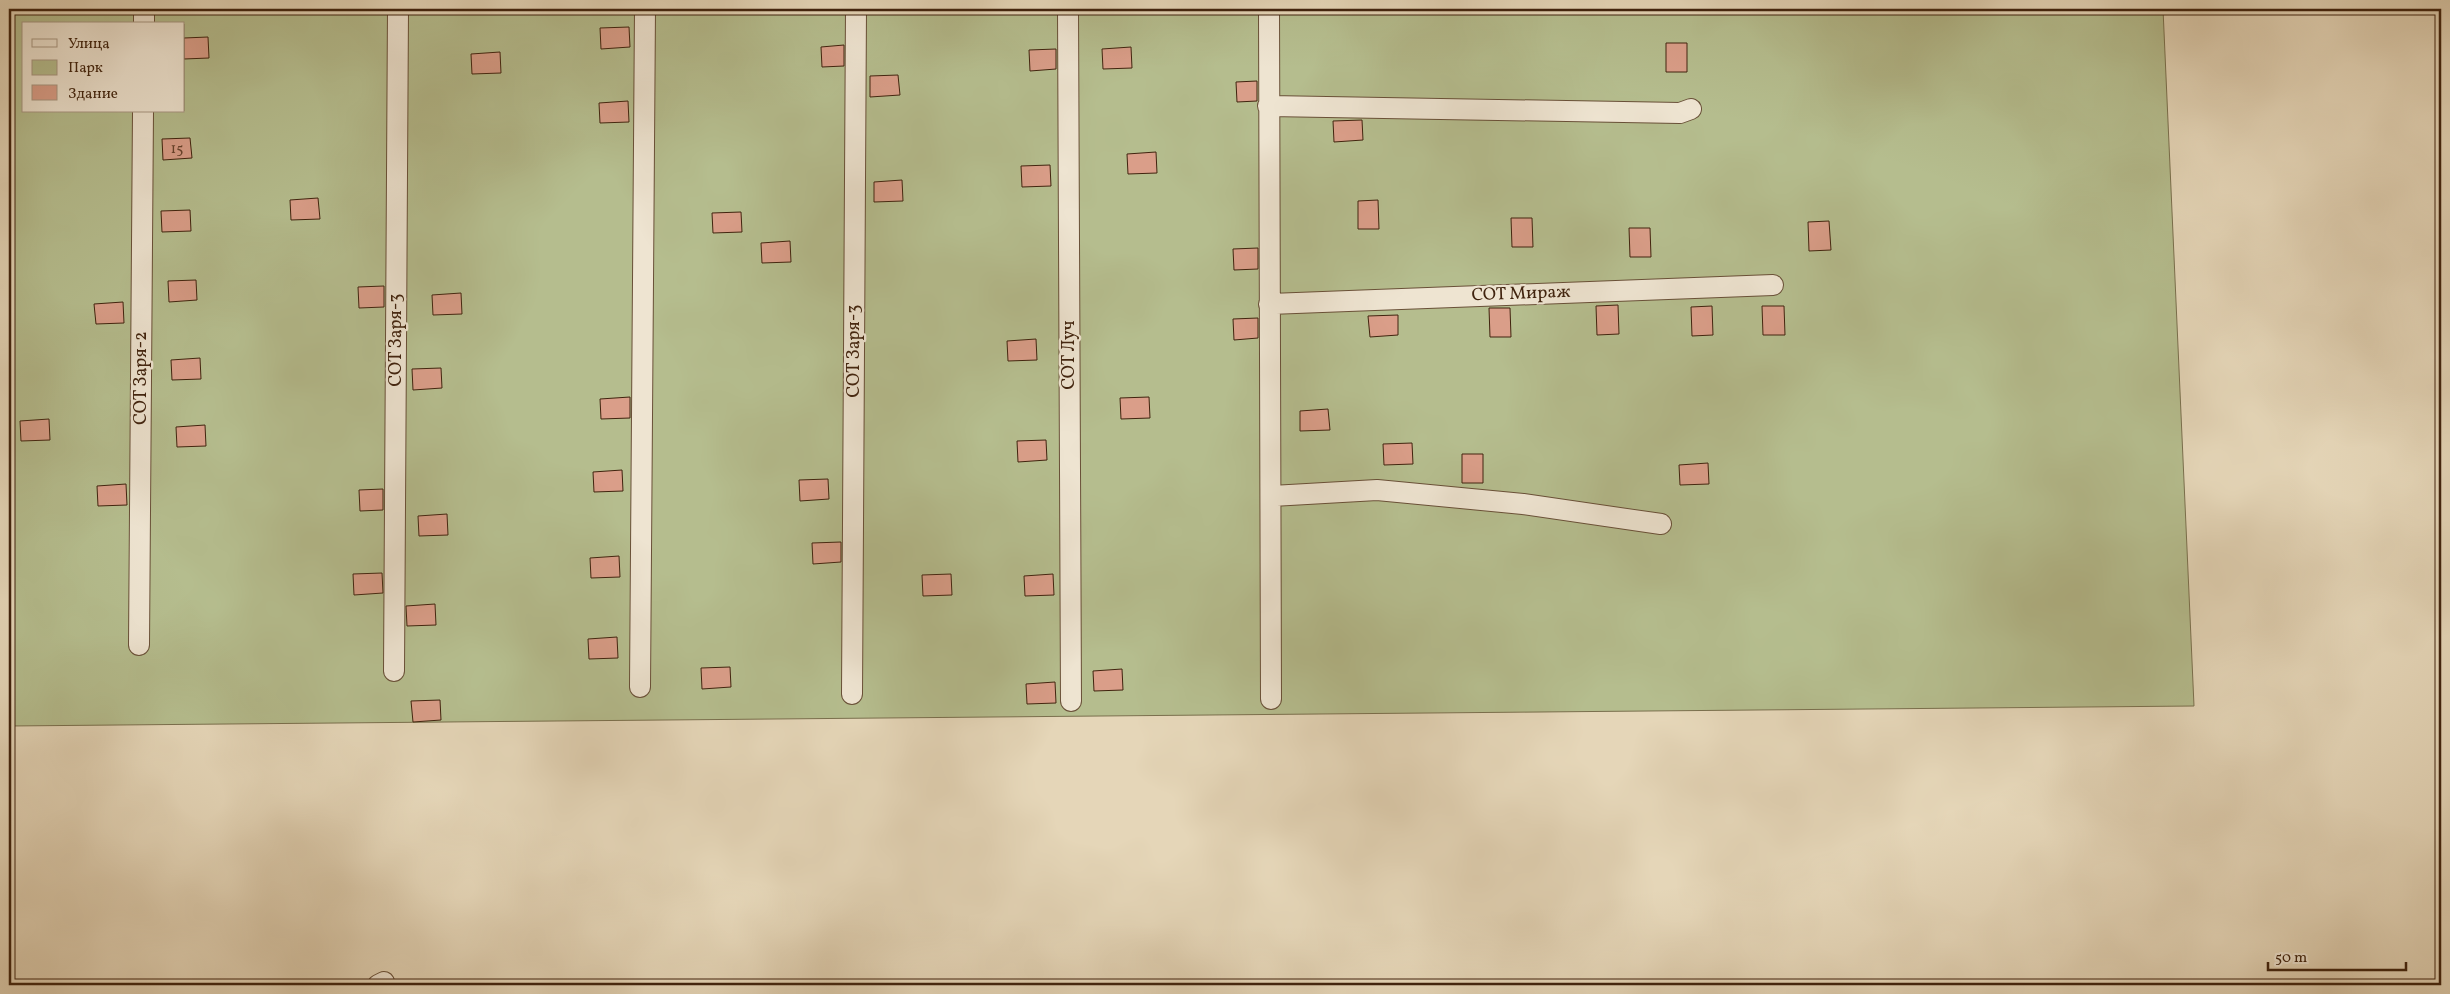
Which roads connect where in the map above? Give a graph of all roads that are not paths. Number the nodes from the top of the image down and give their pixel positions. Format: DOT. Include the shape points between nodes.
graph roads {
  1 [pos="144,9"];
  2 [pos="398,9"];
  3 [pos="646,9"];
  4 [pos="856,9"];
  5 [pos="1068,9"];
  6 [pos="1268,9"];
  7 [pos="144,22"];
  8 [pos="1268,106"];
  9 [pos="1692,110"];
  10 [pos="144,112"];
  11 [pos="1773,284"];
  12 [pos="1269,304"];
  13 [pos="1272,496"];
  14 [pos="1661,524"];
  15 [pos="139,645"];
  16 [pos="394,671"];
  17 [pos="640,687"];
  18 [pos="852,694"];
  19 [pos="1271,699"];
  20 [pos="1071,701"];
  1 -- 7 [label="street"];
  2 -- 16 [label="street, СОТ Заря-3"];
  3 -- 17 [label="street"];
  4 -- 18 [label="street, СОТ Заря-3"];
  5 -- 20 [label="street, СОТ Луч"];
  6 -- 8 [label="street"];
  8 -- 9 [label="street" via="1680,113"];
  8 -- 12 [label="street"];
  10 -- 15 [label="street, СОТ Заря-2"];
  11 -- 12 [label="street, СОТ Мираж"];
  12 -- 13 [label="street"];
  13 -- 14 [label="street" via="1377,490 1523,504"];
  13 -- 19 [label="street"];
}
